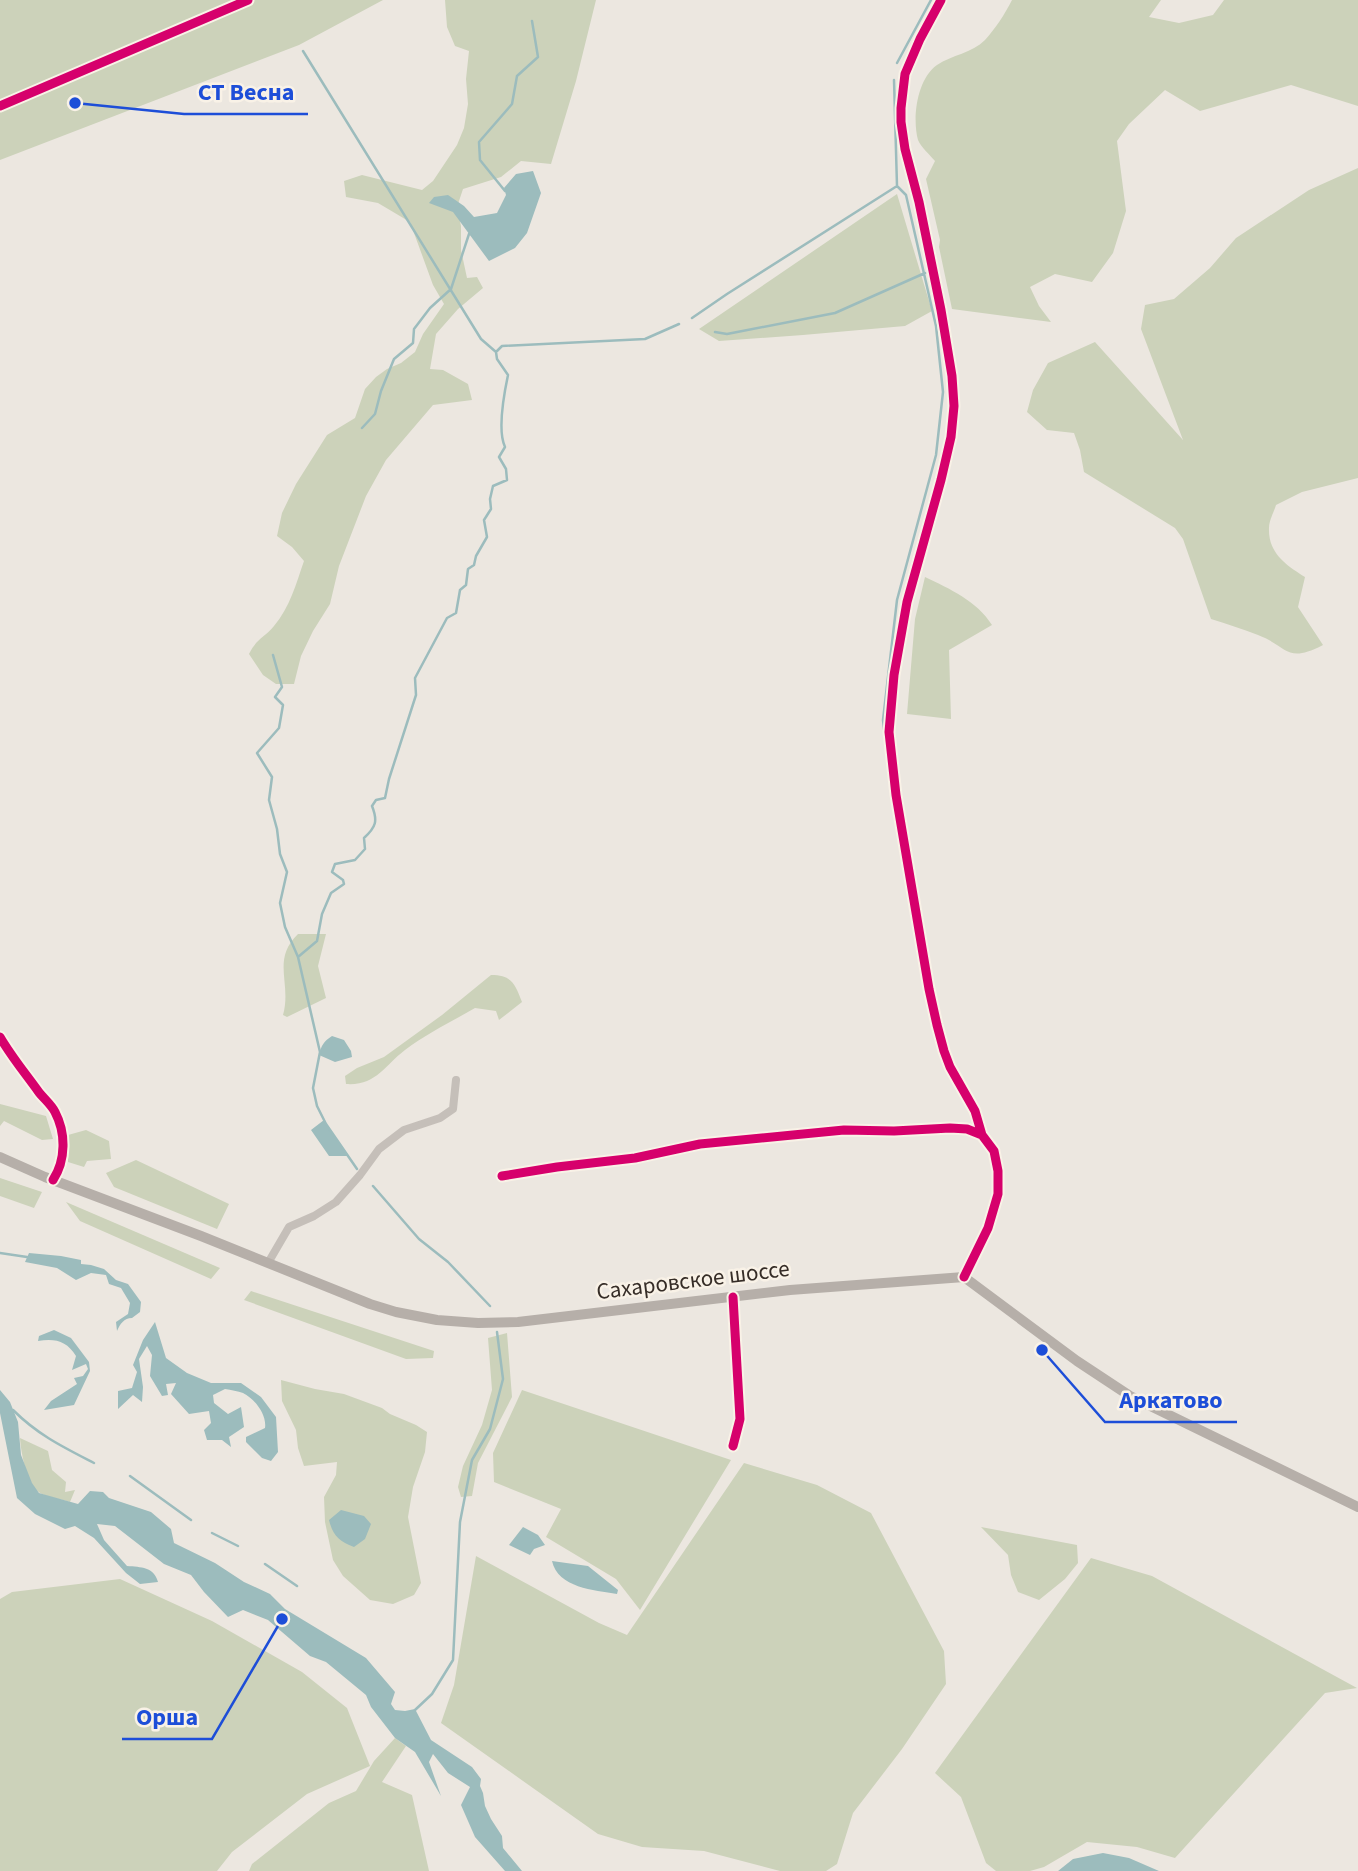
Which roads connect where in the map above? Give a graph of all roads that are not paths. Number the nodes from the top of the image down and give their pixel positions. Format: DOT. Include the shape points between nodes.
graph roads {
  1 [pos="248,0"];
  2 [pos="941,0"];
  3 [pos="0,106"];
  4 [pos="0,1037"];
  5 [pos="456,1080"];
  6 [pos="982,1135"];
  7 [pos="0,1157"];
  8 [pos="502,1176"];
  9 [pos="53,1180"];
  10 [pos="268,1263"];
  11 [pos="964,1277"];
  12 [pos="733,1297"];
  13 [pos="733,1447"];
  14 [pos="1358,1507"];
  1 -- 3 [label="street"];
  2 -- 6 [label="street" via="905,74 901,122 941,310 954,406 941,480 907,602 889,732 937,1026 950,1067 975,1111"];
  4 -- 9 [label="street" via="55,1111 64,1145 61,1168"];
  5 -- 10 [label="street" via="453,1110 404,1130 379,1149 336,1202 289,1227"];
  6 -- 8 [label="street" via="950,1128 844,1130 700,1144"];
  6 -- 11 [label="street" via="994,1151 998,1194 988,1228"];
  7 -- 9 [label="main road, Сахаровское шоссе"];
  9 -- 10 [label="main road, Сахаровское шоссе"];
  10 -- 12 [label="main road, Сахаровское шоссе" via="383,1308 464,1322 529,1321"];
  11 -- 12 [label="main road, Сахаровское шоссе"];
  11 -- 14 [label="main road" via="1130,1396"];
  12 -- 13 [label="street" via="740,1419"];
}
